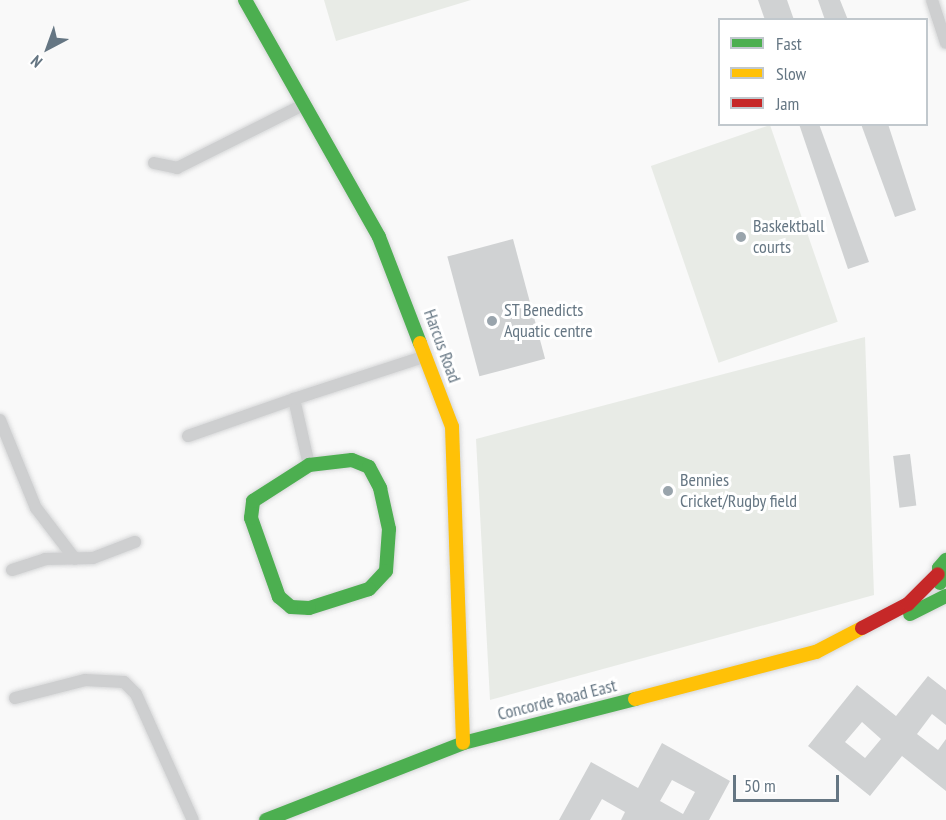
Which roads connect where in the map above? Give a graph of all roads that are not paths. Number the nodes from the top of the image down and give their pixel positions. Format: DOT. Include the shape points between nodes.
graph roads {
  1 [pos="245,0"];
  2 [pos="932,0"];
  3 [pos="946,43"];
  4 [pos="303,105"];
  5 [pos="154,163"];
  6 [pos="426,356"];
  7 [pos="294,399"];
  8 [pos="0,420"];
  9 [pos="188,436"];
  10 [pos="309,465"];
  11 [pos="135,542"];
  12 [pos="75,559"];
  13 [pos="946,560"];
  14 [pos="12,570"];
  15 [pos="938,573"];
  16 [pos="946,590"];
  17 [pos="946,596"];
  18 [pos="862,632"];
  19 [pos="15,698"];
  20 [pos="463,743"];
  21 [pos="193,820"];
  22 [pos="266,820"];
  1 -- 4 [label="street, Harcus Road"];
  2 -- 3 [label="street"];
  4 -- 5 [label="street" via="177,168"];
  4 -- 6 [label="street, Harcus Road" via="371,221"];
  6 -- 7 [label="street"];
  6 -- 20 [label="street, Harcus Road" via="452,427"];
  7 -- 9 [label="street"];
  7 -- 10 [label="street"];
  8 -- 12 [label="street" via="24,484"];
  10 -- 10 [label="street" via="264,490 251,509 279,597 299,609 369,589 381,579 388,561 387,512 369,467 352,460"];
  11 -- 12 [label="street"];
  12 -- 14 [label="street" via="45,559"];
  13 -- 15 [label="street, Concorde Road East"];
  15 -- 16 [label="street"];
  15 -- 18 [label="street, Concorde Road East" via="919,596"];
  17 -- 18 [label="street, Concorde Road East" via="893,624"];
  18 -- 20 [label="street, Concorde Road East" via="816,652"];
  19 -- 21 [label="street" via="85,680 116,678 136,694"];
  20 -- 22 [label="street, Concorde Road East"];
}
